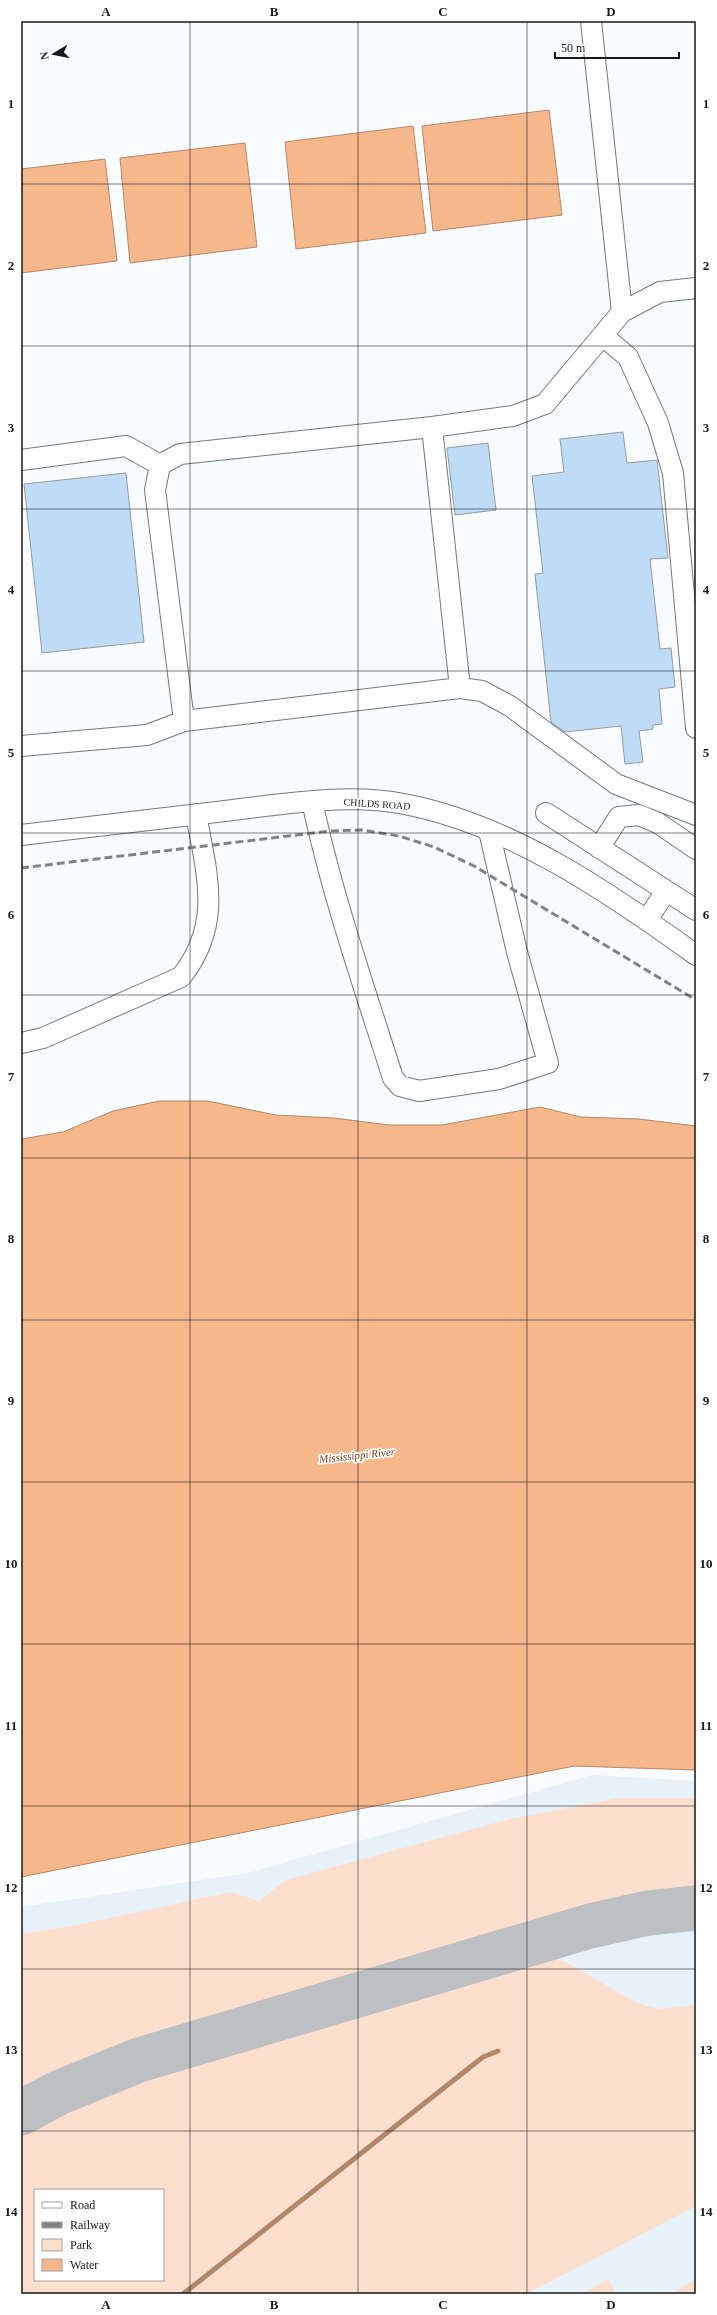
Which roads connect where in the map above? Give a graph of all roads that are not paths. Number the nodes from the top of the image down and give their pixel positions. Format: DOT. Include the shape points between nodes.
graph roads {
  1 [pos="591,21"];
  2 [pos="696,288"];
  3 [pos="622,312"];
  4 [pos="603,336"];
  5 [pos="432,427"];
  6 [pos="21,460"];
  7 [pos="160,465"];
  8 [pos="691,629"];
  9 [pos="460,688"];
  10 [pos="184,722"];
  11 [pos="696,728"];
  12 [pos="21,746"];
  13 [pos="312,802"];
  14 [pos="546,813"];
  15 [pos="196,814"];
  16 [pos="696,815"];
  17 [pos="488,831"];
  18 [pos="21,835"];
  19 [pos="599,848"];
  20 [pos="696,849"];
  21 [pos="666,891"];
  22 [pos="696,910"];
  23 [pos="647,920"];
  24 [pos="696,955"];
  25 [pos="21,1043"];
  1 -- 3 [label="street"];
  2 -- 3 [label="street" via="660,292"];
  3 -- 4 [label="street"];
  4 -- 5 [label="street" via="545,404 513,416"];
  4 -- 8 [label="street" via="628,357 658,422 674,473"];
  5 -- 7 [label="street" via="180,454"];
  5 -- 9 [label="street"];
  6 -- 7 [label="street" via="126,446"];
  7 -- 10 [label="street" via="155,490"];
  8 -- 11 [label="street"];
  9 -- 10 [label="street"];
  9 -- 16 [label="street" via="482,691 510,706 616,784"];
  10 -- 12 [label="street" via="147,734"];
  13 -- 15 [label="street, CHILDS ROAD"];
  13 -- 17 [label="street, CHILDS ROAD" via="362,801 403,804 440,813"];
  13 -- 17 [label="street" via="343,916 393,1078 400,1086 419,1091 499,1079 548,1063 498,881"];
  14 -- 19 [label="street"];
  15 -- 18 [label="street, CHILDS ROAD"];
  15 -- 25 [label="street" via="209,899 208,923 195,959 180,977 43,1038"];
  17 -- 23 [label="street, CHILDS ROAD" via="546,858 623,902"];
  19 -- 20 [label="street" via="619,817 639,815 658,823"];
  19 -- 21 [label="street"];
  21 -- 22 [label="street"];
  21 -- 23 [label="street"];
  23 -- 24 [label="street, CHILDS ROAD"];
}
